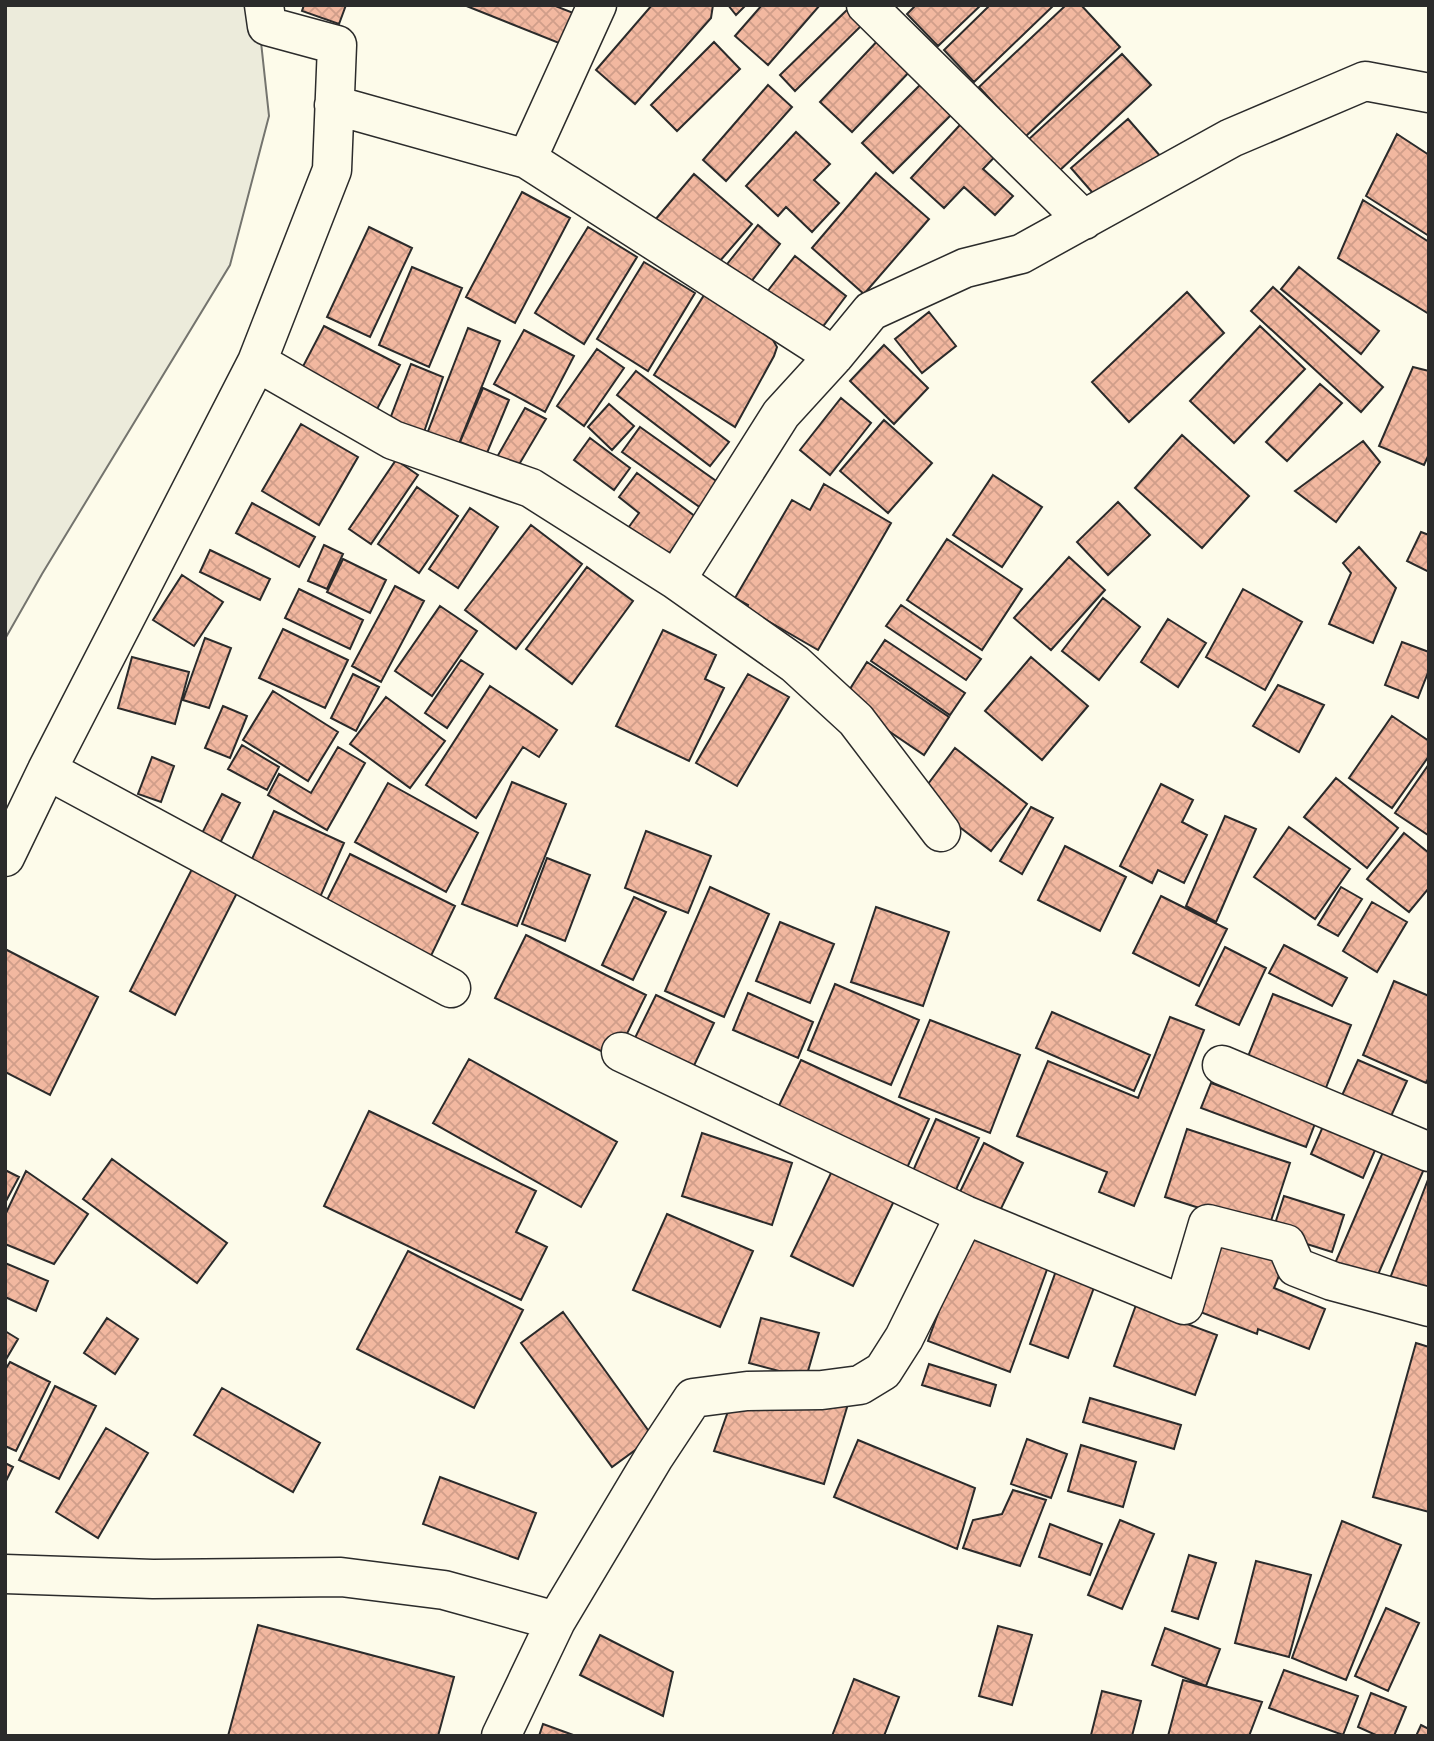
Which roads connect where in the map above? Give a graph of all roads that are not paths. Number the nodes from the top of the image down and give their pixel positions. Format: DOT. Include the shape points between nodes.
graph roads {
  1 [pos="264,5"];
  2 [pos="597,5"];
  3 [pos="866,5"];
  4 [pos="1429,93"];
  5 [pos="334,105"];
  6 [pos="527,159"];
  7 [pos="1084,220"];
  8 [pos="834,356"];
  9 [pos="257,362"];
  10 [pos="676,580"];
  11 [pos="47,770"];
  12 [pos="941,832"];
  13 [pos="5,857"];
  14 [pos="451,988"];
  15 [pos="621,1052"];
  16 [pos="1222,1065"];
  17 [pos="1429,1152"];
  18 [pos="965,1215"];
  19 [pos="1429,1307"];
  20 [pos="5,1574"];
  21 [pos="556,1621"];
  22 [pos="501,1736"];
  1 -- 5 [label="street" via="267,26 337,45"];
  2 -- 6 [label="street"];
  3 -- 7 [label="street"];
  4 -- 7 [label="street" via="1365,81 1231,138"];
  5 -- 6 [label="street"];
  5 -- 9 [label="street" via="331,170"];
  6 -- 8 [label="street"];
  7 -- 8 [label="street" via="1021,254 965,268 871,311"];
  8 -- 10 [label="street" via="780,414"];
  9 -- 10 [label="street" via="393,440 531,488"];
  9 -- 11 [label="street"];
  10 -- 12 [label="street" via="795,664 856,720"];
  11 -- 13 [label="street"];
  11 -- 14 [label="street"];
  15 -- 18 [label="street"];
  16 -- 17 [label="street"];
  18 -- 19 [label="street" via="1184,1305 1208,1224 1286,1244 1296,1268 1332,1282"];
  18 -- 21 [label="street" via="883,1371 860,1385 693,1398"];
  20 -- 21 [label="street" via="341,1577 444,1590"];
  21 -- 22 [label="street"];
}
